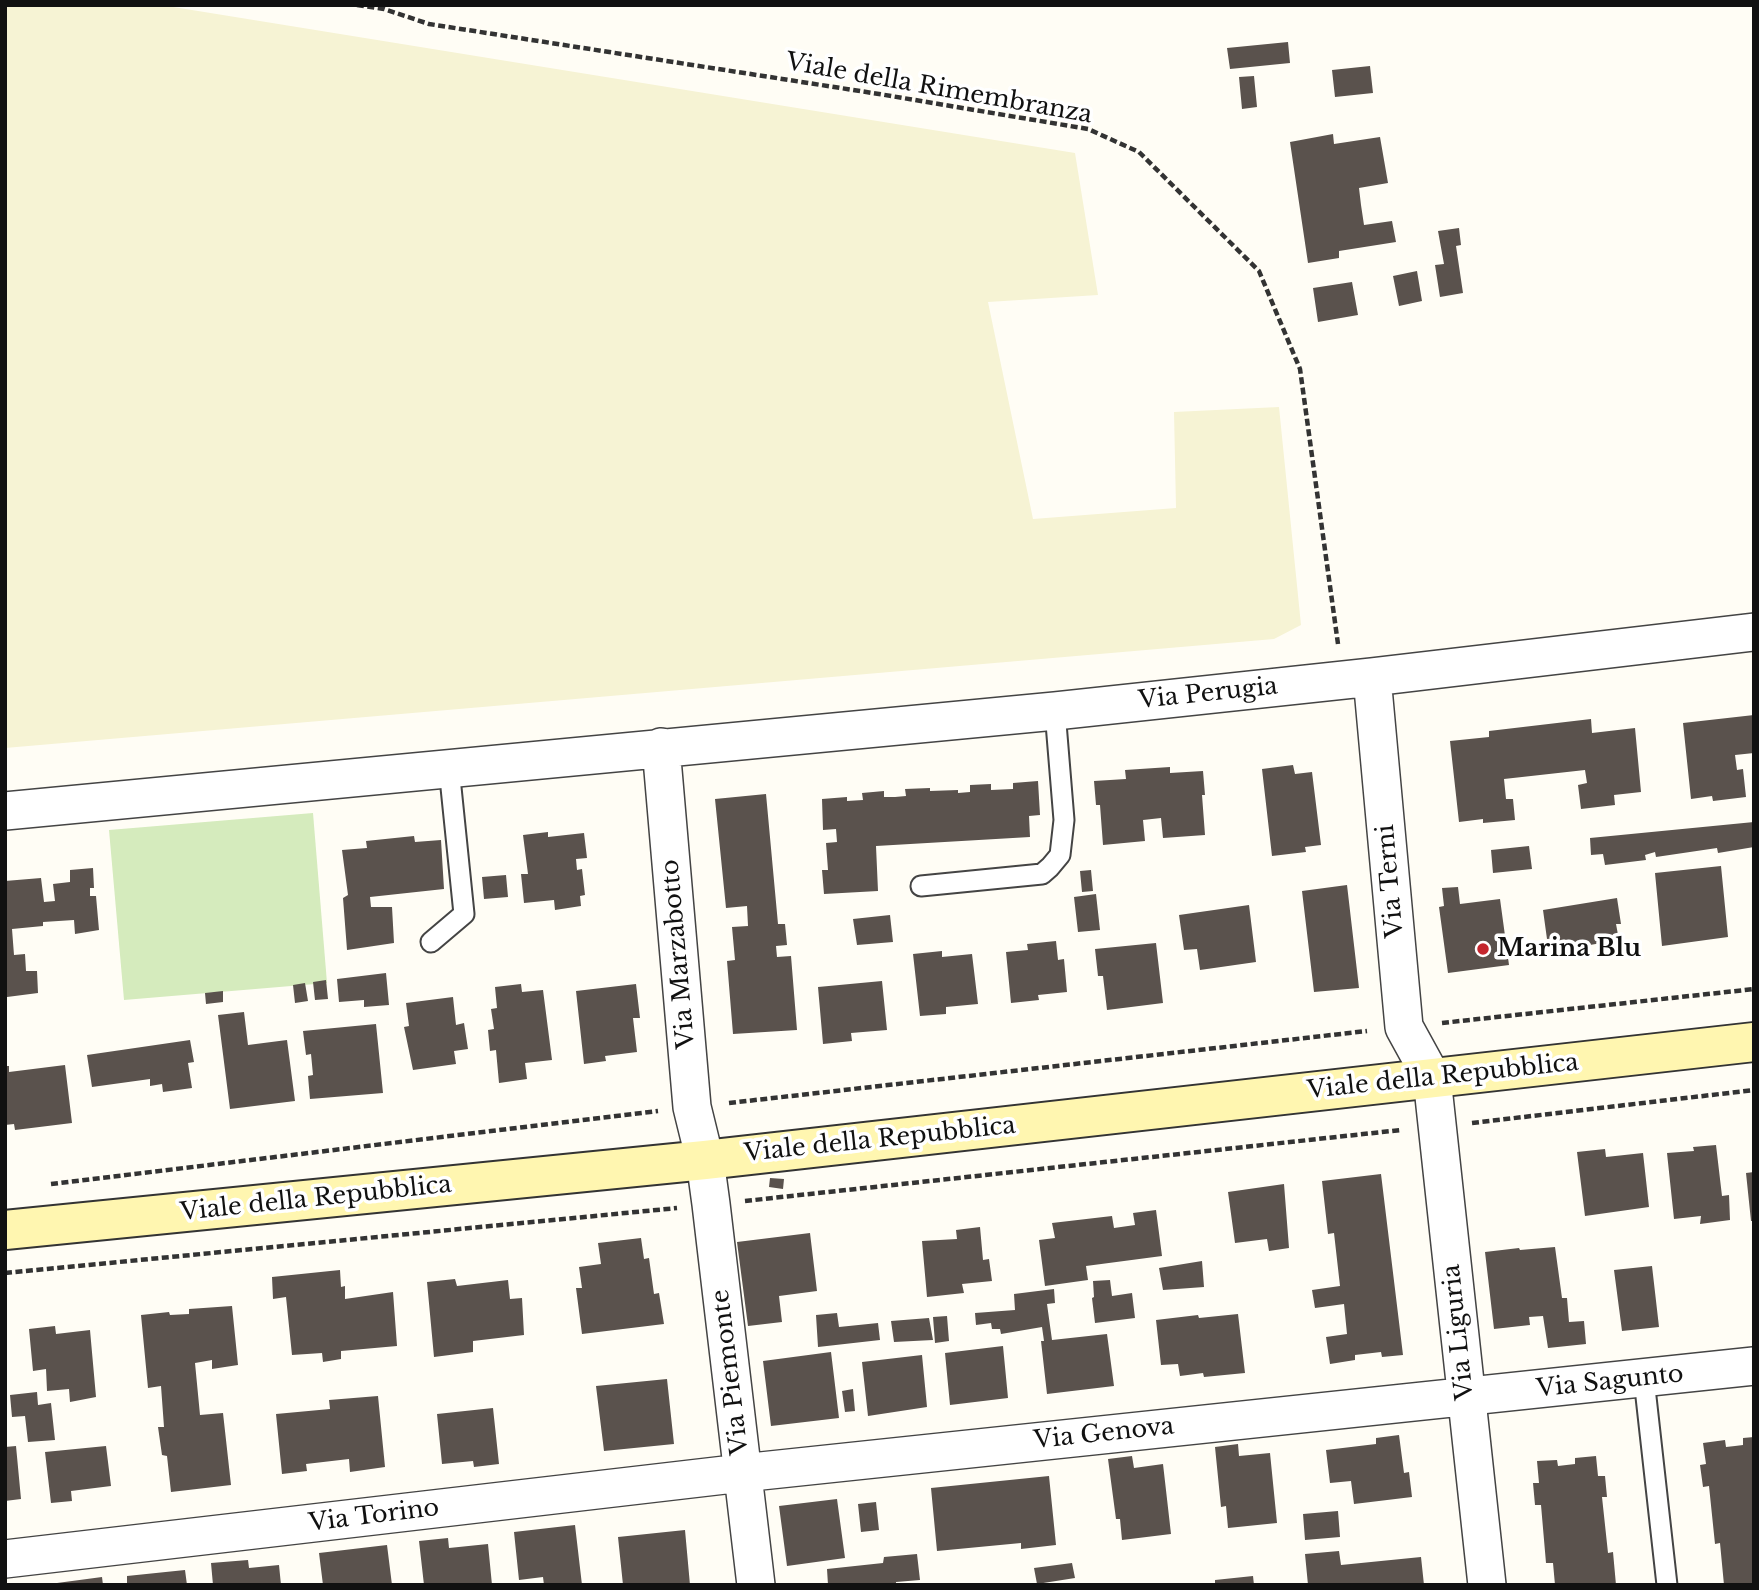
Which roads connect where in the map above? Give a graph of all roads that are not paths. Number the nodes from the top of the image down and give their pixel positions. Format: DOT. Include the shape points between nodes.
graph roads {
  1 [pos="1754,632"];
  2 [pos="1358,678"];
  3 [pos="1055,710"];
  4 [pos="661,747"];
  5 [pos="449,768"];
  6 [pos="5,811"];
  7 [pos="921,886"];
  8 [pos="431,943"];
  9 [pos="1754,1042"];
  10 [pos="1432,1078"];
  11 [pos="705,1160"];
  12 [pos="5,1230"];
  13 [pos="1754,1366"];
  14 [pos="1644,1379"];
  15 [pos="1466,1396"];
  16 [pos="742,1473"];
  17 [pos="5,1559"];
  18 [pos="756,1585"];
  19 [pos="1487,1585"];
  20 [pos="1667,1585"];
  1 -- 2 [label="street, Via Perugia"];
  2 -- 3 [label="street, Via Perugia"];
  2 -- 10 [label="street, Via Terni" via="1404,1027"];
  3 -- 4 [label="street, Via Perugia"];
  3 -- 7 [label="lane" via="1064,820 1060,855 1042,874"];
  4 -- 5 [label="street, Via Perugia"];
  4 -- 11 [label="street, Via Marzabotto" via="692,1107"];
  5 -- 6 [label="street, Via Perugia"];
  5 -- 8 [label="lane" via="464,914"];
  9 -- 10 [label="street, Viale della Repubblica"];
  10 -- 11 [label="street, Viale della Repubblica"];
  10 -- 15 [label="street, Via Liguria"];
  11 -- 12 [label="street, Viale della Repubblica"];
  11 -- 16 [label="street, Via Piemonte"];
  13 -- 14 [label="street, Via Sagunto"];
  14 -- 15 [label="street, Via Sagunto"];
  14 -- 20 [label="lane"];
  15 -- 16 [label="street, Via Genova"];
  15 -- 19 [label="street, Via Liguria"];
  16 -- 17 [label="street, Via Torino"];
  16 -- 18 [label="street, Via Piemonte"];
}
